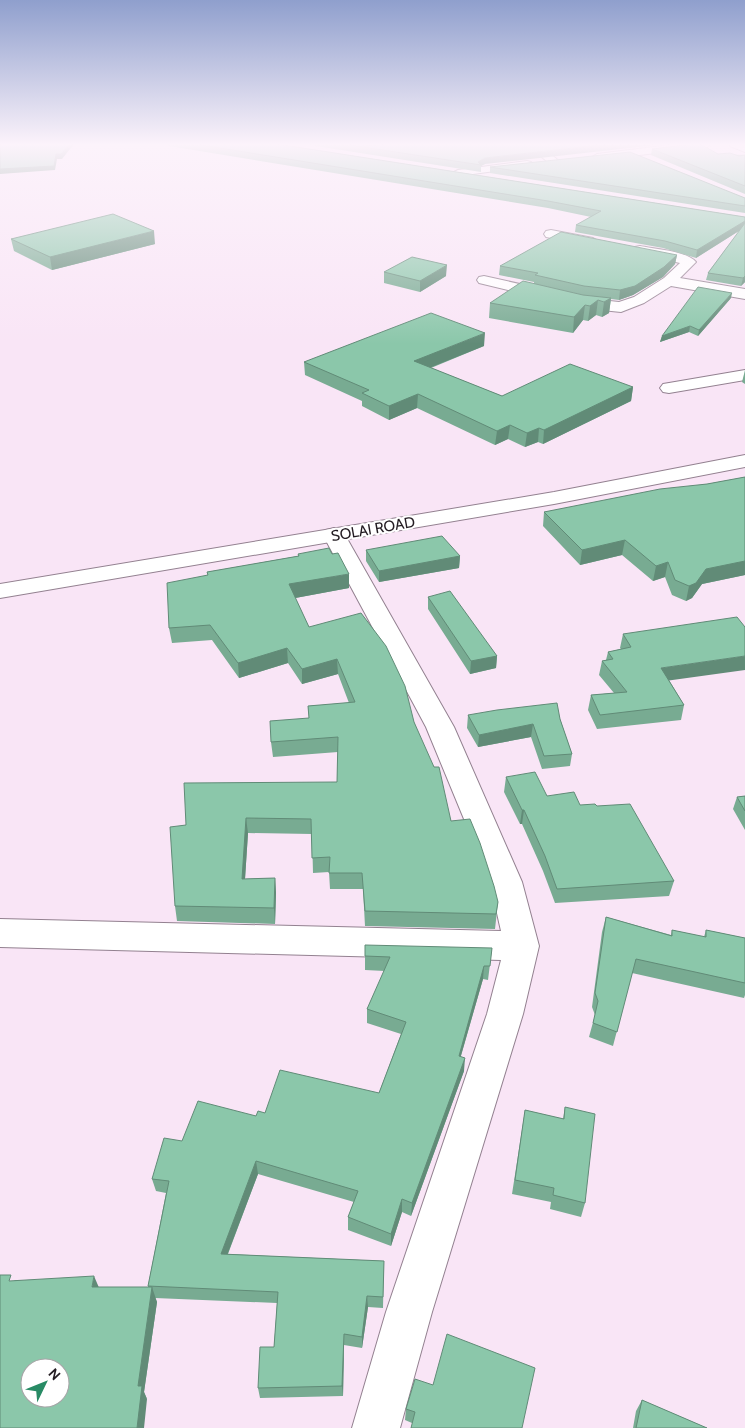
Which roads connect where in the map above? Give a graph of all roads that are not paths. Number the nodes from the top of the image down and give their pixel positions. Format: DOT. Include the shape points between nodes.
graph roads {
  1 [pos="551,234"];
  2 [pos="604,244"];
  3 [pos="628,248"];
  4 [pos="484,280"];
  5 [pos="669,281"];
  6 [pos="745,294"];
  7 [pos="745,375"];
  8 [pos="669,388"];
  9 [pos="744,462"];
  10 [pos="334,535"];
  11 [pos="0,591"];
  12 [pos="0,933"];
  13 [pos="522,946"];
  14 [pos="376,1428"];
  1 -- 2 [label="main road"];
  3 -- 5 [label="main road" via="688,260 688,264"];
  4 -- 5 [label="main road" via="582,303 621,307"];
  5 -- 6 [label="main road"];
  7 -- 8 [label="main road"];
  9 -- 10 [label="main road, SOLAI ROAD"];
  10 -- 11 [label="main road, SOLAI ROAD"];
  10 -- 13 [label="main road" via="440,727 506,882"];
  12 -- 13 [label="main road"];
  13 -- 14 [label="main road"];
}
